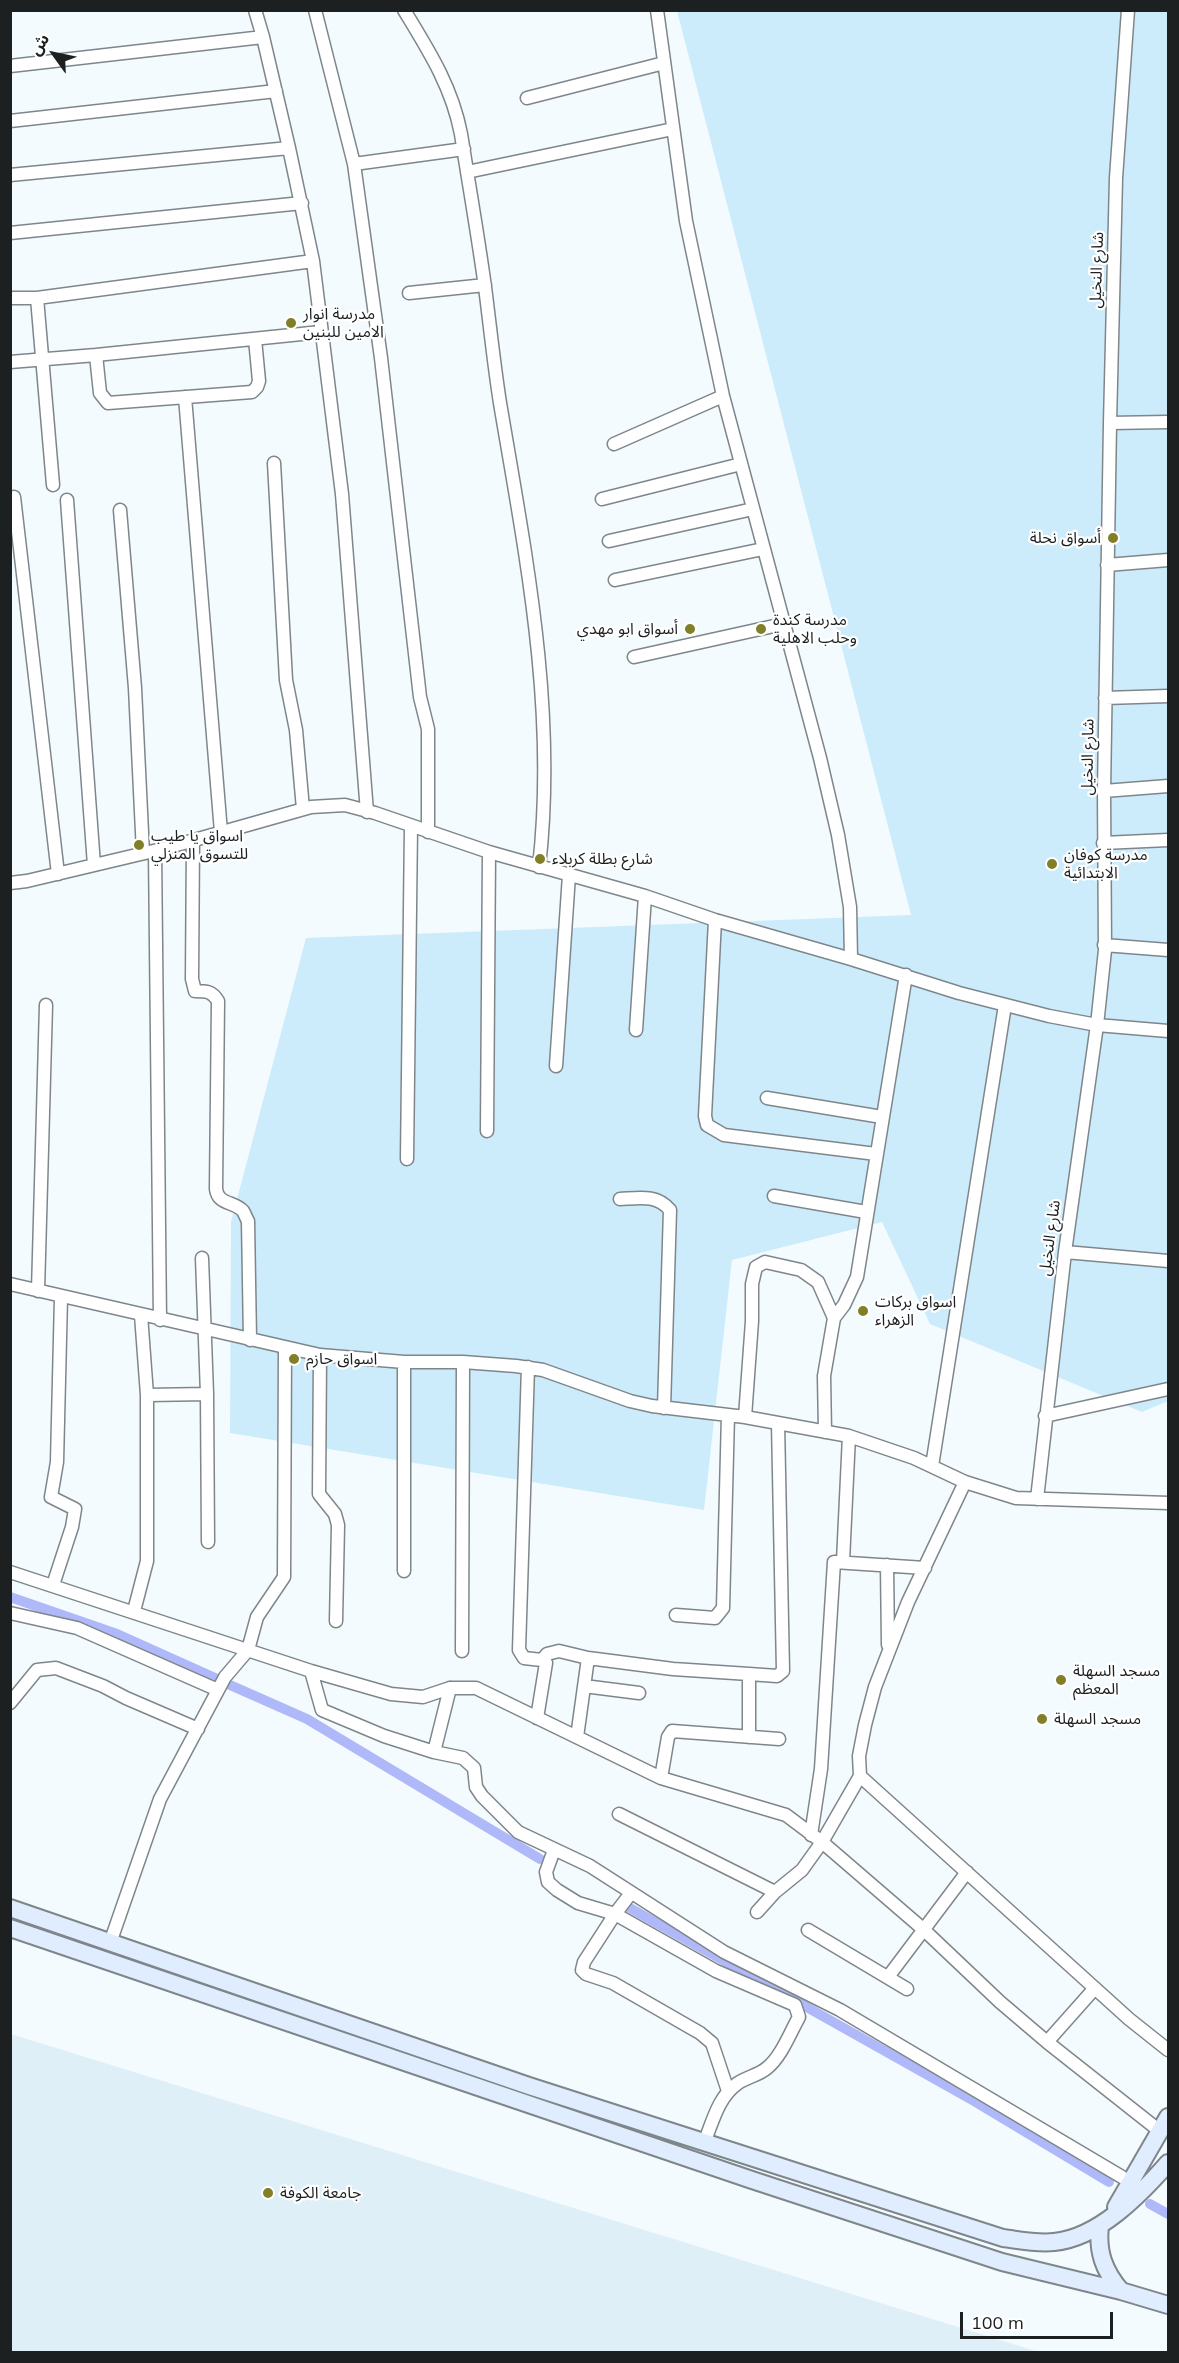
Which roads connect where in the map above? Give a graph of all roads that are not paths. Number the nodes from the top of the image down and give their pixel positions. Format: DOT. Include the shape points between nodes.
graph roads {
  1 [pos="255,10"];
  2 [pos="315,10"];
  3 [pos="404,10"];
  4 [pos="657,10"];
  5 [pos="1128,10"];
  6 [pos="263,37"];
  7 [pos="664,63"];
  8 [pos="10,66"];
  9 [pos="276,91"];
  10 [pos="527,98"];
  11 [pos="10,121"];
  12 [pos="673,129"];
  13 [pos="289,148"];
  14 [pos="464,149"];
  15 [pos="354,164"];
  16 [pos="467,172"];
  17 [pos="10,175"];
  18 [pos="302,204"];
  19 [pos="10,233"];
  20 [pos="313,261"];
  21 [pos="485,285"];
  22 [pos="409,293"];
  23 [pos="12,298"];
  24 [pos="36,298"];
  25 [pos="321,332"];
  26 [pos="255,339"];
  27 [pos="96,355"];
  28 [pos="42,359"];
  29 [pos="10,362"];
  30 [pos="723,396"];
  31 [pos="185,397"];
  32 [pos="1168,422"];
  33 [pos="1110,423"];
  34 [pos="614,444"];
  35 [pos="274,463"];
  36 [pos="741,464"];
  37 [pos="53,485"];
  38 [pos="14,497"];
  39 [pos="602,499"];
  40 [pos="67,500"];
  41 [pos="753,509"];
  42 [pos="120,510"];
  43 [pos="609,541"];
  44 [pos="763,549"];
  45 [pos="1168,560"];
  46 [pos="1107,565"];
  47 [pos="615,580"];
  48 [pos="783,624"];
  49 [pos="634,657"];
  50 [pos="1168,696"];
  51 [pos="1105,698"];
  52 [pos="1168,786"];
  53 [pos="1104,791"];
  54 [pos="303,809"];
  55 [pos="367,812"];
  56 [pos="411,826"];
  57 [pos="221,832"];
  58 [pos="428,832"];
  59 [pos="193,840"];
  60 [pos="1168,840"];
  61 [pos="1104,843"];
  62 [pos="149,852"];
  63 [pos="489,852"];
  64 [pos="94,865"];
  65 [pos="539,867"];
  66 [pos="58,874"];
  67 [pos="569,875"];
  68 [pos="10,883"];
  69 [pos="645,896"];
  70 [pos="715,920"];
  71 [pos="1104,945"];
  72 [pos="1168,950"];
  73 [pos="851,959"];
  74 [pos="906,975"];
  75 [pos="46,1005"];
  76 [pos="1005,1005"];
  77 [pos="1097,1025"];
  78 [pos="636,1030"];
  79 [pos="1168,1031"];
  80 [pos="556,1066"];
  81 [pos="767,1098"];
  82 [pos="882,1117"];
  83 [pos="487,1131"];
  84 [pos="876,1154"];
  85 [pos="407,1159"];
  86 [pos="774,1197"];
  87 [pos="620,1199"];
  88 [pos="866,1212"];
  89 [pos="1065,1252"];
  90 [pos="202,1258"];
  91 [pos="1168,1261"];
  92 [pos="10,1284"];
  93 [pos="38,1291"];
  94 [pos="61,1297"];
  95 [pos="141,1315"];
  96 [pos="834,1318"];
  97 [pos="160,1320"];
  98 [pos="205,1330"];
  99 [pos="250,1341"];
  100 [pos="285,1348"];
  101 [pos="320,1355"];
  102 [pos="404,1362"];
  103 [pos="463,1362"];
  104 [pos="528,1367"];
  105 [pos="1168,1389"];
  106 [pos="207,1394"];
  107 [pos="147,1395"];
  108 [pos="664,1408"];
  109 [pos="728,1415"];
  110 [pos="1045,1416"];
  111 [pos="745,1417"];
  112 [pos="778,1423"];
  113 [pos="825,1431"];
  114 [pos="849,1436"];
  115 [pos="932,1466"];
  116 [pos="965,1482"];
  117 [pos="1037,1499"];
  118 [pos="1168,1503"];
  119 [pos="208,1542"];
  120 [pos="843,1561"];
  121 [pos="887,1565"];
  122 [pos="925,1568"];
  123 [pos="404,1571"];
  124 [pos="10,1572"];
  125 [pos="53,1585"];
  126 [pos="134,1611"];
  127 [pos="10,1614"];
  128 [pos="676,1615"];
  129 [pos="336,1621"];
  130 [pos="248,1650"];
  131 [pos="462,1651"];
  132 [pos="888,1653"];
  133 [pos="588,1658"];
  134 [pos="542,1660"];
  135 [pos="311,1671"];
  136 [pos="749,1674"];
  137 [pos="584,1686"];
  138 [pos="450,1688"];
  139 [pos="218,1690"];
  140 [pos="639,1693"];
  141 [pos="10,1703"];
  142 [pos="537,1718"];
  143 [pos="198,1729"];
  144 [pos="577,1737"];
  145 [pos="749,1737"];
  146 [pos="779,1739"];
  147 [pos="434,1752"];
  148 [pos="860,1776"];
  149 [pos="661,1778"];
  150 [pos="618,1814"];
  151 [pos="816,1839"];
  152 [pos="554,1850"];
  153 [pos="967,1872"];
  154 [pos="775,1892"];
  155 [pos="631,1893"];
  156 [pos="10,1908"];
  157 [pos="757,1912"];
  158 [pos="615,1914"];
  159 [pos="10,1928"];
  160 [pos="923,1929"];
  161 [pos="808,1930"];
  162 [pos="110,1943"];
  163 [pos="888,1977"];
  164 [pos="1095,1988"];
  165 [pos="907,1989"];
  166 [pos="1047,2042"];
  167 [pos="1168,2050"];
  168 [pos="728,2091"];
  169 [pos="1165,2125"];
  170 [pos="704,2143"];
  171 [pos="1168,2163"];
  172 [pos="1122,2177"];
  173 [pos="1104,2222"];
  174 [pos="1121,2290"];
  175 [pos="1168,2305"];
  1 -- 6 [label="street"];
  2 -- 15 [label="street"];
  3 -- 14 [label="street" via="447,86"];
  4 -- 7 [label="street"];
  5 -- 33 [label="street, شارع النخيل" via="1116,178"];
  6 -- 8 [label="street"];
  6 -- 9 [label="street"];
  7 -- 10 [label="street"];
  7 -- 12 [label="street"];
  9 -- 11 [label="street"];
  9 -- 13 [label="street"];
  12 -- 16 [label="street"];
  12 -- 30 [label="street" via="686,221"];
  13 -- 17 [label="street"];
  13 -- 18 [label="street"];
  14 -- 15 [label="street"];
  14 -- 16 [label="street"];
  15 -- 58 [label="street" via="420,697 428,729"];
  16 -- 21 [label="street"];
  18 -- 19 [label="street"];
  18 -- 20 [label="street"];
  20 -- 24 [label="street"];
  20 -- 25 [label="street"];
  21 -- 22 [label="street"];
  21 -- 65 [label="street" via="498,389 526,547 542,681 546,776"];
  23 -- 24 [label="street"];
  24 -- 28 [label="street"];
  25 -- 26 [label="street"];
  25 -- 55 [label="street" via="342,494"];
  26 -- 27 [label="street"];
  26 -- 31 [label="street" via="259,381 252,392"];
  27 -- 28 [label="street"];
  27 -- 31 [label="street" via="100,393 108,403"];
  28 -- 29 [label="street"];
  28 -- 37 [label="street"];
  30 -- 34 [label="street"];
  30 -- 36 [label="street"];
  31 -- 57 [label="street"];
  32 -- 33 [label="street"];
  33 -- 46 [label="street, شارع النخيل"];
  35 -- 54 [label="street" via="286,680 296,730"];
  36 -- 39 [label="street"];
  36 -- 41 [label="street"];
  38 -- 66 [label="street"];
  40 -- 64 [label="street"];
  41 -- 43 [label="street"];
  41 -- 44 [label="street"];
  42 -- 62 [label="street"];
  44 -- 47 [label="street"];
  44 -- 48 [label="street"];
  45 -- 46 [label="street"];
  46 -- 51 [label="street, شارع النخيل"];
  48 -- 49 [label="street"];
  48 -- 73 [label="street" via="838,835 850,907"];
  50 -- 51 [label="street"];
  51 -- 53 [label="street, شارع النخيل"];
  52 -- 53 [label="street"];
  53 -- 61 [label="street, شارع النخيل"];
  54 -- 55 [label="street" via="345,806"];
  54 -- 57 [label="street"];
  55 -- 56 [label="street"];
  56 -- 58 [label="street"];
  56 -- 85 [label="street"];
  57 -- 59 [label="street"];
  58 -- 63 [label="street"];
  59 -- 62 [label="street"];
  59 -- 99 [label="street" via="192,979 195,991 214,994 218,1001 216,1189 221,1201 242,1210 248,1221"];
  60 -- 61 [label="street"];
  61 -- 71 [label="street, شارع النخيل"];
  62 -- 64 [label="street"];
  62 -- 97 [label="street"];
  63 -- 65 [label="street"];
  63 -- 83 [label="street"];
  64 -- 66 [label="street"];
  65 -- 67 [label="street"];
  66 -- 68 [label="street"];
  67 -- 69 [label="street"];
  67 -- 80 [label="street"];
  69 -- 70 [label="street"];
  69 -- 78 [label="street"];
  70 -- 73 [label="street"];
  70 -- 84 [label="street" via="707,1125 724,1135"];
  71 -- 72 [label="street"];
  71 -- 77 [label="street, شارع النخيل"];
  73 -- 74 [label="street"];
  74 -- 76 [label="street"];
  74 -- 82 [label="street"];
  75 -- 93 [label="street"];
  76 -- 77 [label="street"];
  76 -- 115 [label="street"];
  77 -- 79 [label="street"];
  77 -- 89 [label="street, شارع النخيل"];
  81 -- 82 [label="street"];
  82 -- 84 [label="street"];
  84 -- 88 [label="street"];
  86 -- 88 [label="street"];
  87 -- 108 [label="street" via="654,1198 670,1210"];
  88 -- 96 [label="street" via="857,1277"];
  89 -- 91 [label="street"];
  89 -- 110 [label="street, شارع النخيل"];
  90 -- 98 [label="street"];
  92 -- 93 [label="street"];
  93 -- 94 [label="street"];
  94 -- 95 [label="street"];
  94 -- 125 [label="street" via="57,1462 51,1497 75,1509"];
  95 -- 97 [label="street"];
  95 -- 107 [label="street"];
  96 -- 111 [label="street" via="818,1282 801,1270 765,1262 756,1267"];
  96 -- 113 [label="street" via="824,1377"];
  97 -- 98 [label="street"];
  98 -- 99 [label="street"];
  98 -- 106 [label="street"];
  99 -- 100 [label="street"];
  100 -- 101 [label="street"];
  100 -- 130 [label="street" via="284,1577 257,1617"];
  101 -- 102 [label="street"];
  101 -- 129 [label="street" via="319,1494 335,1514 338,1525"];
  102 -- 103 [label="street"];
  102 -- 123 [label="street"];
  103 -- 104 [label="street"];
  103 -- 131 [label="street"];
  104 -- 108 [label="street" via="630,1401"];
  104 -- 134 [label="street" via="519,1650 524,1658"];
  105 -- 110 [label="street"];
  106 -- 107 [label="street"];
  106 -- 119 [label="street"];
  107 -- 126 [label="street" via="147,1561"];
  108 -- 109 [label="street"];
  109 -- 111 [label="street"];
  109 -- 128 [label="street" via="723,1608 715,1618"];
  110 -- 117 [label="street, شارع النخيل"];
  111 -- 112 [label="street"];
  112 -- 113 [label="street"];
  112 -- 136 [label="street" via="783,1671 777,1676"];
  113 -- 114 [label="street"];
  114 -- 115 [label="street"];
  114 -- 120 [label="street"];
  115 -- 116 [label="street"];
  116 -- 117 [label="street" via="997,1493"];
  116 -- 122 [label="street"];
  117 -- 118 [label="street"];
  120 -- 121 [label="street"];
  120 -- 151 [label="street" via="834,1562"];
  121 -- 122 [label="street"];
  121 -- 132 [label="street"];
  122 -- 132 [label="street"];
  124 -- 125 [label="street"];
  125 -- 126 [label="street"];
  126 -- 130 [label="street"];
  127 -- 139 [label="street" via="77,1628"];
  130 -- 135 [label="street"];
  130 -- 139 [label="street"];
  132 -- 148 [label="street" via="865,1725"];
  133 -- 134 [label="street" via="559,1651"];
  133 -- 136 [label="street"];
  133 -- 137 [label="street"];
  134 -- 142 [label="street" via="547,1667"];
  135 -- 138 [label="street" via="391,1695 423,1696"];
  135 -- 147 [label="street" via="322,1710 356,1726"];
  136 -- 145 [label="street"];
  137 -- 140 [label="street"];
  137 -- 144 [label="street"];
  138 -- 142 [label="street" via="476,1688"];
  138 -- 147 [label="street"];
  139 -- 143 [label="street"];
  141 -- 143 [label="street" via="37,1670 56,1668"];
  142 -- 144 [label="street"];
  143 -- 162 [label="street" via="160,1799"];
  144 -- 149 [label="street"];
  145 -- 146 [label="street"];
  145 -- 149 [label="street" via="672,1731"];
  147 -- 152 [label="street" via="463,1758 474,1768 476,1787 482,1796 518,1832"];
  148 -- 151 [label="street"];
  148 -- 153 [label="street"];
  149 -- 151 [label="street" via="786,1815"];
  150 -- 154 [label="street"];
  151 -- 154 [label="street" via="801,1870"];
  151 -- 160 [label="street"];
  152 -- 155 [label="street" via="590,1866"];
  152 -- 158 [label="street" via="546,1872 548,1882 578,1903"];
  153 -- 160 [label="street"];
  153 -- 164 [label="street"];
  154 -- 157 [label="street"];
  155 -- 158 [label="street"];
  155 -- 172 [label="street" via="724,1952 840,2010"];
  156 -- 162 [label="main road"];
  158 -- 168 [label="street" via="582,1970 613,1983 700,2033 712,2043"];
  158 -- 168 [label="street" via="716,1971 795,2006 799,2017 775,2059 766,2069"];
  159 -- 174 [label="main road" via="1002,2262"];
  160 -- 163 [label="street"];
  160 -- 166 [label="street"];
  161 -- 163 [label="street"];
  162 -- 170 [label="main road"];
  163 -- 165 [label="street"];
  164 -- 166 [label="street"];
  164 -- 167 [label="street"];
  166 -- 169 [label="street"];
  168 -- 170 [label="street"];
  169 -- 173 [label="main road"];
  170 -- 173 [label="main road" via="1003,2238 1054,2242 1083,2236"];
  171 -- 173 [label="main road" via="1140,2194"];
  173 -- 174 [label="main road" via="1098,2240 1105,2268"];
  174 -- 175 [label="main road"];
}
